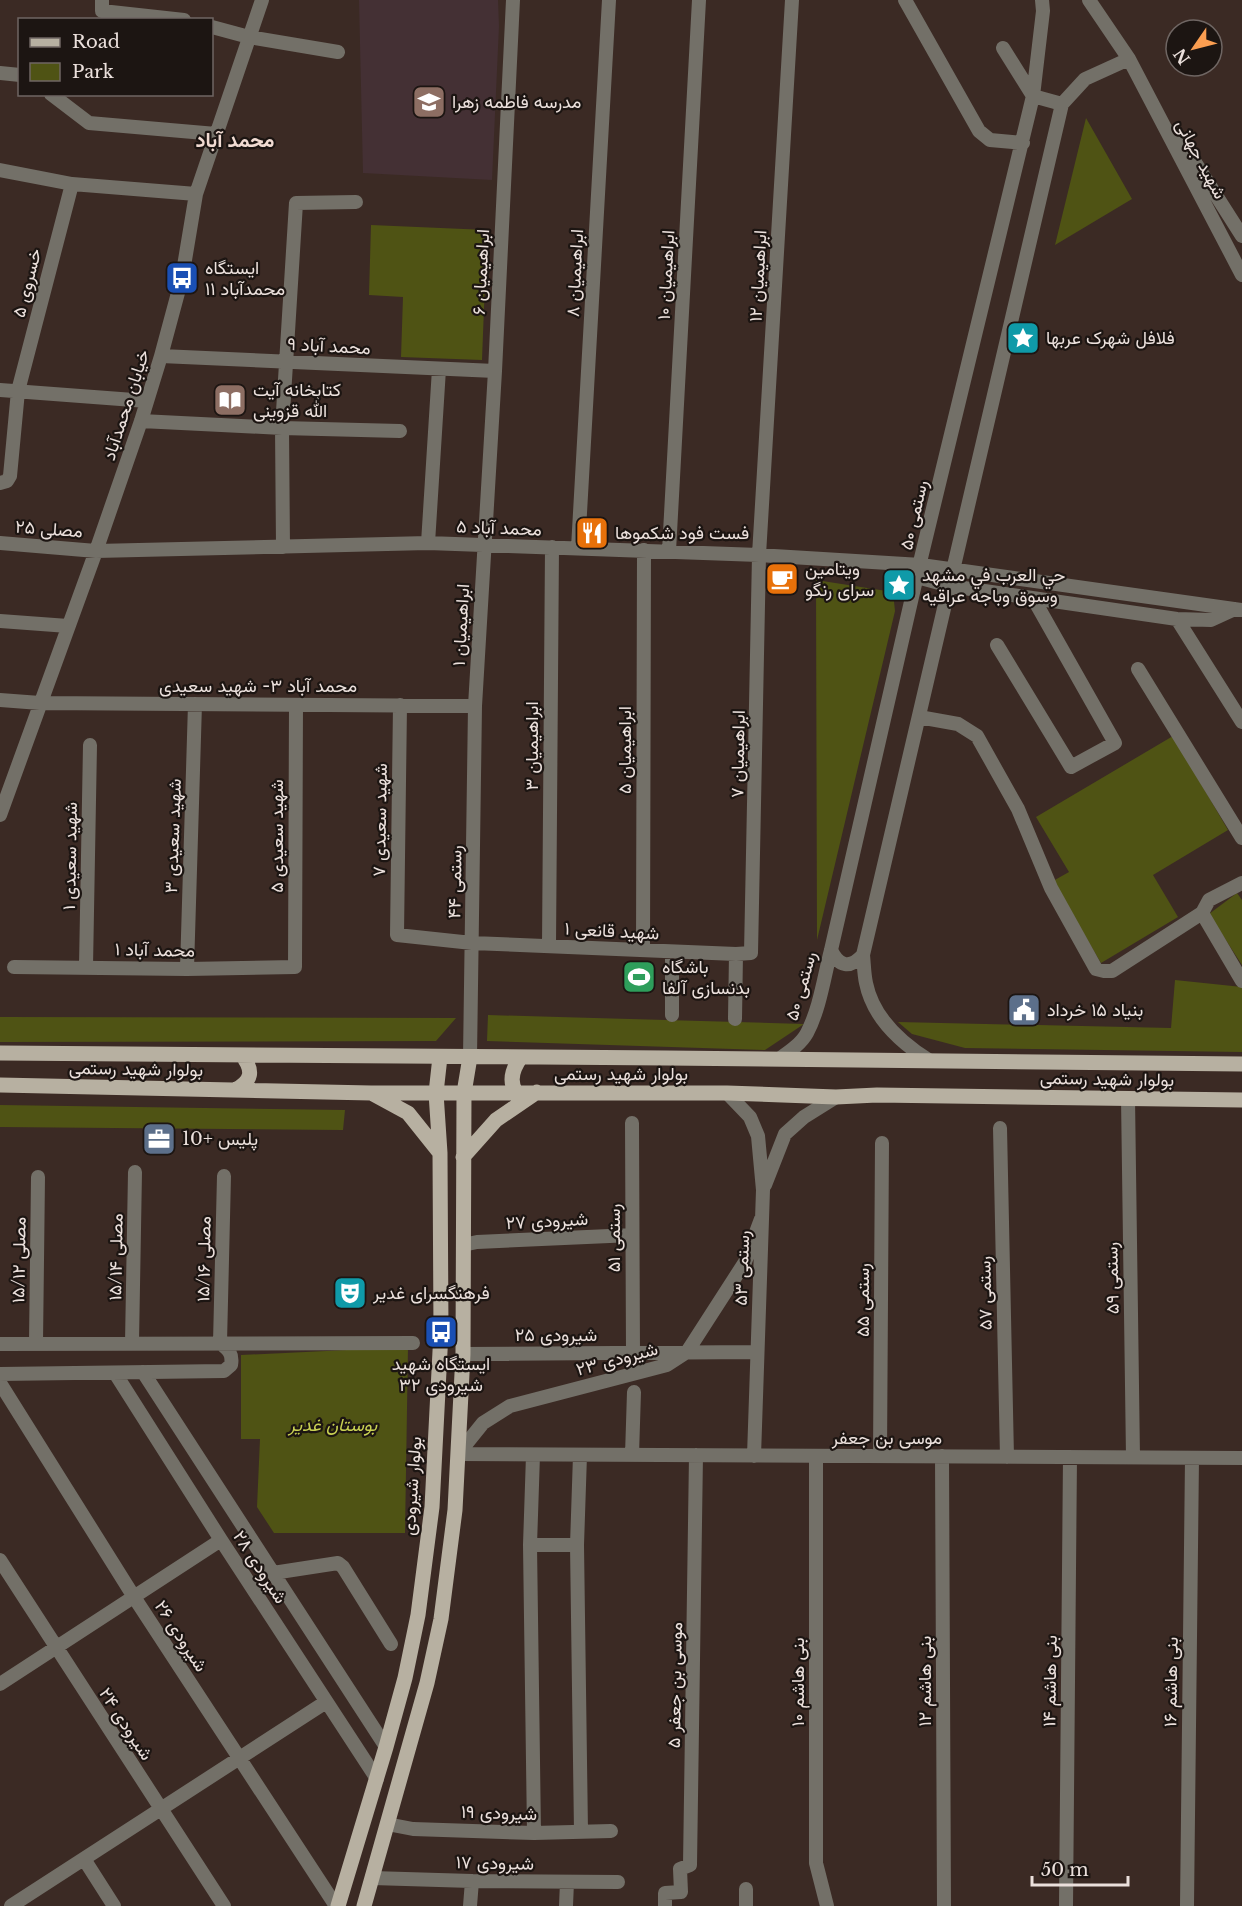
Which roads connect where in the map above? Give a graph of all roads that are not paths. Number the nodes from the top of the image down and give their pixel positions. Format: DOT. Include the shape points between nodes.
graph roads {
  1 [pos="102,0"];
  2 [pos="262,0"];
  3 [pos="513,0"];
  4 [pos="609,0"];
  5 [pos="699,0"];
  6 [pos="792,0"];
  7 [pos="904,0"];
  8 [pos="1042,0"];
  9 [pos="1089,0"];
  10 [pos="1100,0"];
  11 [pos="166,18"];
  12 [pos="213,27"];
  13 [pos="249,37"];
  14 [pos="1003,48"];
  15 [pos="338,52"];
  16 [pos="1129,59"];
  17 [pos="0,73"];
  18 [pos="18,75"];
  19 [pos="54,96"];
  20 [pos="1033,96"];
  21 [pos="1062,104"];
  22 [pos="216,134"];
  23 [pos="1023,142"];
  24 [pos="0,170"];
  25 [pos="72,184"];
  26 [pos="196,194"];
  27 [pos="356,202"];
  28 [pos="1242,236"];
  29 [pos="1242,275"];
  30 [pos="161,356"];
  31 [pos="286,362"];
  32 [pos="439,369"];
  33 [pos="495,371"];
  34 [pos="0,390"];
  35 [pos="18,391"];
  36 [pos="147,400"];
  37 [pos="141,421"];
  38 [pos="282,428"];
  39 [pos="400,431"];
  40 [pos="3,482"];
  41 [pos="0,543"];
  42 [pos="428,543"];
  43 [pos="484,546"];
  44 [pos="283,547"];
  45 [pos="552,547"];
  46 [pos="578,548"];
  47 [pos="644,550"];
  48 [pos="96,551"];
  49 [pos="669,551"];
  50 [pos="759,555"];
  51 [pos="953,570"];
  52 [pos="919,571"];
  53 [pos="950,586"];
  54 [pos="1033,598"];
  55 [pos="1238,610"];
  56 [pos="1177,619"];
  57 [pos="0,621"];
  58 [pos="68,626"];
  59 [pos="997,645"];
  60 [pos="1138,669"];
  61 [pos="0,700"];
  62 [pos="40,703"];
  63 [pos="195,704"];
  64 [pos="296,705"];
  65 [pos="400,705"];
  66 [pos="475,706"];
  67 [pos="919,717"];
  68 [pos="1242,722"];
  69 [pos="90,745"];
  70 [pos="0,815"];
  71 [pos="1242,838"];
  72 [pos="1242,883"];
  73 [pos="1202,913"];
  74 [pos="397,935"];
  75 [pos="472,943"];
  76 [pos="549,946"];
  77 [pos="643,950"];
  78 [pos="831,950"];
  79 [pos="672,952"];
  80 [pos="751,953"];
  81 [pos="736,954"];
  82 [pos="863,955"];
  83 [pos="14,967"];
  84 [pos="86,967"];
  85 [pos="295,967"];
  86 [pos="187,969"];
  87 [pos="1242,981"];
  88 [pos="672,1015"];
  89 [pos="735,1019"];
  90 [pos="2,1052"];
  91 [pos="242,1055"];
  92 [pos="440,1057"];
  93 [pos="521,1057"];
  94 [pos="470,1058"];
  95 [pos="779,1059"];
  96 [pos="930,1061"];
  97 [pos="1242,1064"];
  98 [pos="0,1085"];
  99 [pos="235,1090"];
  100 [pos="516,1092"];
  101 [pos="537,1092"];
  102 [pos="371,1093"];
  103 [pos="436,1093"];
  104 [pos="464,1093"];
  105 [pos="727,1094"];
  106 [pos="836,1097"];
  107 [pos="1128,1098"];
  108 [pos="1242,1100"];
  109 [pos="632,1123"];
  110 [pos="1000,1128"];
  111 [pos="882,1143"];
  112 [pos="440,1152"];
  113 [pos="463,1157"];
  114 [pos="135,1172"];
  115 [pos="224,1176"];
  116 [pos="38,1177"];
  117 [pos="763,1190"];
  118 [pos="761,1219"];
  119 [pos="632,1235"];
  120 [pos="470,1243"];
  121 [pos="413,1342"];
  122 [pos="36,1343"];
  123 [pos="132,1343"];
  124 [pos="220,1343"];
  125 [pos="0,1344"];
  126 [pos="687,1352"];
  127 [pos="757,1352"];
  128 [pos="633,1353"];
  129 [pos="463,1354"];
  130 [pos="115,1372"];
  131 [pos="143,1372"];
  132 [pos="0,1374"];
  133 [pos="0,1383"];
  134 [pos="634,1392"];
  135 [pos="458,1454"];
  136 [pos="533,1455"];
  137 [pos="580,1455"];
  138 [pos="632,1455"];
  139 [pos="696,1455"];
  140 [pos="754,1456"];
  141 [pos="816,1456"];
  142 [pos="880,1456"];
  143 [pos="942,1456"];
  144 [pos="1007,1457"];
  145 [pos="1070,1457"];
  146 [pos="1133,1457"];
  147 [pos="1192,1458"];
  148 [pos="1242,1458"];
  149 [pos="221,1540"];
  150 [pos="530,1545"];
  151 [pos="577,1545"];
  152 [pos="0,1560"];
  153 [pos="273,1573"];
  154 [pos="134,1597"];
  155 [pos="391,1644"];
  156 [pos="56,1648"];
  157 [pos="0,1684"];
  158 [pos="326,1702"];
  159 [pos="386,1747"];
  160 [pos="239,1759"];
  161 [pos="376,1779"];
  162 [pos="161,1809"];
  163 [pos="387,1824"];
  164 [pos="611,1831"];
  165 [pos="581,1832"];
  166 [pos="534,1833"];
  167 [pos="84,1859"];
  168 [pos="372,1878"];
  169 [pos="472,1881"];
  170 [pos="567,1882"];
  171 [pos="618,1882"];
  172 [pos="746,1889"];
  173 [pos="665,1900"];
  174 [pos="11,1906"];
  175 [pos="114,1906"];
  176 [pos="224,1906"];
  177 [pos="337,1906"];
  178 [pos="364,1906"];
  179 [pos="470,1906"];
  180 [pos="566,1906"];
  181 [pos="746,1906"];
  182 [pos="827,1906"];
  183 [pos="944,1906"];
  184 [pos="1066,1906"];
  185 [pos="1186,1906"];
  1 -- 11 [label="street" via="102,11"];
  2 -- 13 [label="street, خیابان محمدآباد"];
  3 -- 33 [label="street, ابراهیمیان ۶"];
  4 -- 46 [label="street, ابراهیمیان ۸"];
  5 -- 49 [label="street, ابراهیمیان ۱۰"];
  6 -- 50 [label="street, ابراهیمیان ۱۲"];
  7 -- 23 [label="street" via="979,131 990,140"];
  8 -- 20 [label="street, رستمی ۵۰"];
  9 -- 16 [label="street, شهید جهانی"];
  10 -- 16 [label="street, شهید جهانی"];
  12 -- 13 [label="street"];
  13 -- 15 [label="street"];
  13 -- 22 [label="street, خیابان محمدآباد"];
  14 -- 20 [label="street"];
  16 -- 21 [label="street" via="1085,80"];
  16 -- 28 [label="street, شهید جهانی"];
  16 -- 29 [label="street, شهید جهانی"];
  17 -- 18 [label="street"];
  19 -- 22 [label="street" via="88,123"];
  20 -- 21 [label="street"];
  20 -- 23 [label="street, رستمی ۵۰"];
  21 -- 51 [label="street"];
  22 -- 26 [label="street, خیابان محمدآباد"];
  23 -- 52 [label="street, رستمی ۵۰"];
  24 -- 25 [label="street"];
  25 -- 26 [label="street"];
  25 -- 35 [label="street, خسروی ۵"];
  26 -- 30 [label="street, خیابان محمدآباد" via="182,278"];
  27 -- 31 [label="street" via="296,203"];
  30 -- 31 [label="street, محمد آباد ۹"];
  30 -- 36 [label="street, خیابان محمدآباد"];
  31 -- 32 [label="street, محمد آباد ۹"];
  31 -- 38 [label="street"];
  32 -- 33 [label="street, محمد آباد ۹"];
  32 -- 42 [label="street"];
  33 -- 43 [label="street, ابراهیمیان ۶"];
  34 -- 35 [label="street"];
  35 -- 36 [label="street"];
  35 -- 40 [label="street, خسروی ۵" via="10,476"];
  36 -- 37 [label="street, خیابان محمدآباد"];
  37 -- 38 [label="street"];
  37 -- 48 [label="street, خیابان محمدآباد"];
  38 -- 39 [label="street"];
  38 -- 44 [label="street"];
  41 -- 48 [label="street, مصلی ۲۵"];
  42 -- 43 [label="street, محمد آباد ۵"];
  42 -- 44 [label="street, محمد آباد ۵"];
  43 -- 45 [label="street, محمد آباد ۵"];
  43 -- 66 [label="street, ابراهیمیان ۱"];
  44 -- 48 [label="street, محمد آباد ۵"];
  45 -- 46 [label="street, محمد آباد ۵"];
  45 -- 76 [label="street, ابراهیمیان ۳"];
  46 -- 47 [label="street, محمد آباد ۵"];
  47 -- 49 [label="street, محمد آباد ۵"];
  47 -- 77 [label="street, ابراهیمیان ۵"];
  48 -- 58 [label="street, خیابان محمدآباد"];
  49 -- 50 [label="street, محمد آباد ۵"];
  50 -- 52 [label="street, محمد آباد ۵" via="900,564"];
  50 -- 80 [label="street, ابراهیمیان ۷"];
  51 -- 52 [label="street"];
  51 -- 53 [label="street"];
  51 -- 55 [label="street"];
  52 -- 53 [label="street"];
  52 -- 78 [label="street, رستمی ۵۰"];
  53 -- 54 [label="street"];
  53 -- 67 [label="street"];
  54 -- 56 [label="street"];
  54 -- 59 [label="street" via="1115,743 1071,767"];
  55 -- 56 [label="street" via="1211,620"];
  56 -- 68 [label="street"];
  57 -- 58 [label="street"];
  58 -- 62 [label="street, خیابان محمدآباد"];
  60 -- 71 [label="street"];
  61 -- 62 [label="street, محمد آباد ۳- شهید سعیدی"];
  62 -- 63 [label="street, محمد آباد ۳- شهید سعیدی"];
  62 -- 70 [label="street, خیابان محمدآباد"];
  63 -- 64 [label="street, محمد آباد ۳- شهید سعیدی"];
  63 -- 86 [label="street, شهید سعیدی ۳"];
  64 -- 65 [label="street, محمد آباد ۳- شهید سعیدی"];
  64 -- 85 [label="street, شهید سعیدی ۵"];
  65 -- 66 [label="street, محمد آباد ۳- شهید سعیدی"];
  65 -- 74 [label="street, شهید سعیدی ۷"];
  66 -- 75 [label="street, رستمی ۴۴"];
  67 -- 73 [label="street" via="958,724 977,736 1018,809 1051,888 1096,969 1112,971"];
  67 -- 82 [label="street"];
  69 -- 84 [label="street, شهید سعیدی ۱"];
  72 -- 73 [label="street" via="1209,900"];
  73 -- 87 [label="street"];
  74 -- 75 [label="street, شهید قانعی ۱"];
  75 -- 76 [label="street, شهید قانعی ۱"];
  75 -- 94 [label="street, رستمی ۴۴"];
  76 -- 77 [label="street, شهید قانعی ۱"];
  77 -- 79 [label="street, شهید قانعی ۱"];
  78 -- 82 [label="street" via="836,960 845,964 856,963"];
  78 -- 95 [label="street, رستمی ۵۰" via="806,1034"];
  79 -- 81 [label="street, شهید قانعی ۱"];
  79 -- 88 [label="street"];
  80 -- 81 [label="street, شهید قانعی ۱"];
  81 -- 89 [label="street"];
  82 -- 96 [label="street" via="872,1004 887,1026"];
  83 -- 84 [label="street, محمد آباد ۱"];
  84 -- 86 [label="street, محمد آباد ۱"];
  85 -- 86 [label="street, محمد آباد ۱"];
  90 -- 91 [label="main road, بولوار شهید رستمی"];
  91 -- 92 [label="main road, بولوار شهید رستمی"];
  91 -- 99 [label="main road" via="249,1064 249,1075 244,1085"];
  92 -- 94 [label="main road, بولوار شهید رستمی"];
  92 -- 103 [label="main road, بولوار شیرودی"];
  93 -- 94 [label="main road, بولوار شهید رستمی"];
  93 -- 95 [label="main road, بولوار شهید رستمی"];
  93 -- 100 [label="main road" via="512,1075"];
  94 -- 104 [label="main road"];
  95 -- 96 [label="main road, بولوار شهید رستمی"];
  96 -- 97 [label="main road, بولوار شهید رستمی"];
  98 -- 99 [label="main road, بولوار شهید رستمی"];
  99 -- 102 [label="main road, بولوار شهید رستمی"];
  100 -- 101 [label="main road, بولوار شهید رستمی"];
  100 -- 104 [label="main road, بولوار شهید رستمی"];
  101 -- 105 [label="main road, بولوار شهید رستمی"];
  101 -- 113 [label="main road" via="496,1120"];
  102 -- 103 [label="main road, بولوار شهید رستمی"];
  102 -- 112 [label="main road" via="408,1113"];
  103 -- 104 [label="main road, بولوار شهید رستمی"];
  103 -- 112 [label="main road, بولوار شیرودی"];
  104 -- 113 [label="main road"];
  105 -- 106 [label="main road, بولوار شهید رستمی"];
  105 -- 117 [label="street, رستمی ۵۳" via="750,1117 758,1136"];
  106 -- 107 [label="main road, بولوار شهید رستمی"];
  106 -- 117 [label="street" via="785,1134"];
  107 -- 108 [label="main road, بولوار شهید رستمی"];
  107 -- 146 [label="street, رستمی ۵۹"];
  109 -- 119 [label="street, رستمی ۵۱"];
  110 -- 144 [label="street, رستمی ۵۷"];
  111 -- 142 [label="street, رستمی ۵۵"];
  112 -- 159 [label="main road, بولوار شیرودی" via="441,1332 432,1507 418,1615"];
  113 -- 120 [label="main road"];
  114 -- 123 [label="street, مصلی ۱۵/۱۴"];
  115 -- 124 [label="street, مصلی ۱۵/۱۶"];
  116 -- 122 [label="street, مصلی ۱۵/۱۲"];
  117 -- 118 [label="street, رستمی ۵۳"];
  118 -- 126 [label="street, شیرودی ۲۳" via="745,1262"];
  118 -- 127 [label="street, رستمی ۵۳"];
  119 -- 120 [label="street, شیرودی ۲۷"];
  119 -- 128 [label="street, رستمی ۵۱"];
  120 -- 129 [label="main road"];
  121 -- 124 [label="street"];
  122 -- 123 [label="street"];
  122 -- 125 [label="street"];
  123 -- 124 [label="street"];
  124 -- 131 [label="street" via="232,1357 231,1365 224,1371"];
  126 -- 127 [label="street, شیرودی ۲۵"];
  126 -- 128 [label="street, شیرودی ۲۵"];
  126 -- 135 [label="street, شیرودی ۲۳" via="668,1365 510,1406 483,1423"];
  127 -- 140 [label="street, رستمی ۵۳"];
  128 -- 129 [label="street, شیرودی ۲۵"];
  129 -- 135 [label="main road"];
  130 -- 131 [label="street"];
  130 -- 132 [label="street"];
  130 -- 149 [label="street, شیرودی ۲۸"];
  131 -- 153 [label="street, شیرودی ۲۸"];
  133 -- 154 [label="street, شیرودی ۲۶"];
  134 -- 138 [label="street"];
  135 -- 136 [label="street, موسی بن جعفر"];
  135 -- 163 [label="main road" via="441,1619"];
  136 -- 137 [label="street, موسی بن جعفر"];
  136 -- 150 [label="street"];
  137 -- 138 [label="street, موسی بن جعفر"];
  137 -- 151 [label="street"];
  138 -- 139 [label="street, موسی بن جعفر"];
  139 -- 140 [label="street, موسی بن جعفر"];
  139 -- 173 [label="street, موسی بن جعفر ۵" via="690,1865 680,1869 681,1892"];
  140 -- 141 [label="street, موسی بن جعفر"];
  141 -- 142 [label="street, موسی بن جعفر"];
  141 -- 182 [label="street, بنی هاشم ۱۰" via="816,1863"];
  142 -- 143 [label="street, موسی بن جعفر"];
  143 -- 144 [label="street, موسی بن جعفر"];
  143 -- 183 [label="street, بنی هاشم ۱۲"];
  144 -- 145 [label="street, موسی بن جعفر"];
  145 -- 146 [label="street, موسی بن جعفر"];
  145 -- 184 [label="street, بنی هاشم ۱۴"];
  146 -- 147 [label="street, موسی بن جعفر"];
  147 -- 148 [label="street, موسی بن جعفر"];
  147 -- 185 [label="street, بنی هاشم ۱۶"];
  149 -- 154 [label="street"];
  149 -- 158 [label="street, شیرودی ۲۸"];
  150 -- 151 [label="street"];
  150 -- 166 [label="street"];
  151 -- 165 [label="street"];
  152 -- 156 [label="street, شیرودی ۲۴"];
  153 -- 155 [label="street" via="338,1563"];
  153 -- 159 [label="street, شیرودی ۲۸"];
  154 -- 156 [label="street"];
  154 -- 160 [label="street, شیرودی ۲۶"];
  156 -- 157 [label="street"];
  156 -- 162 [label="street, شیرودی ۲۴"];
  158 -- 160 [label="street"];
  158 -- 161 [label="street, شیرودی ۲۸"];
  159 -- 161 [label="main road, بولوار شیرودی"];
  160 -- 162 [label="street"];
  160 -- 177 [label="street, شیرودی ۲۶"];
  161 -- 177 [label="main road, بولوار شیرودی"];
  162 -- 167 [label="street"];
  162 -- 176 [label="street, شیرودی ۲۴"];
  163 -- 166 [label="street, شیرودی ۱۹"];
  163 -- 168 [label="main road"];
  164 -- 165 [label="street, شیرودی ۱۹"];
  165 -- 166 [label="street, شیرودی ۱۹"];
  167 -- 174 [label="street"];
  167 -- 175 [label="street"];
  168 -- 169 [label="street, شیرودی ۱۷"];
  168 -- 178 [label="main road"];
  169 -- 170 [label="street, شیرودی ۱۷"];
  169 -- 179 [label="street"];
  170 -- 171 [label="street, شیرودی ۱۷"];
  170 -- 180 [label="street"];
  172 -- 181 [label="street"];
}
